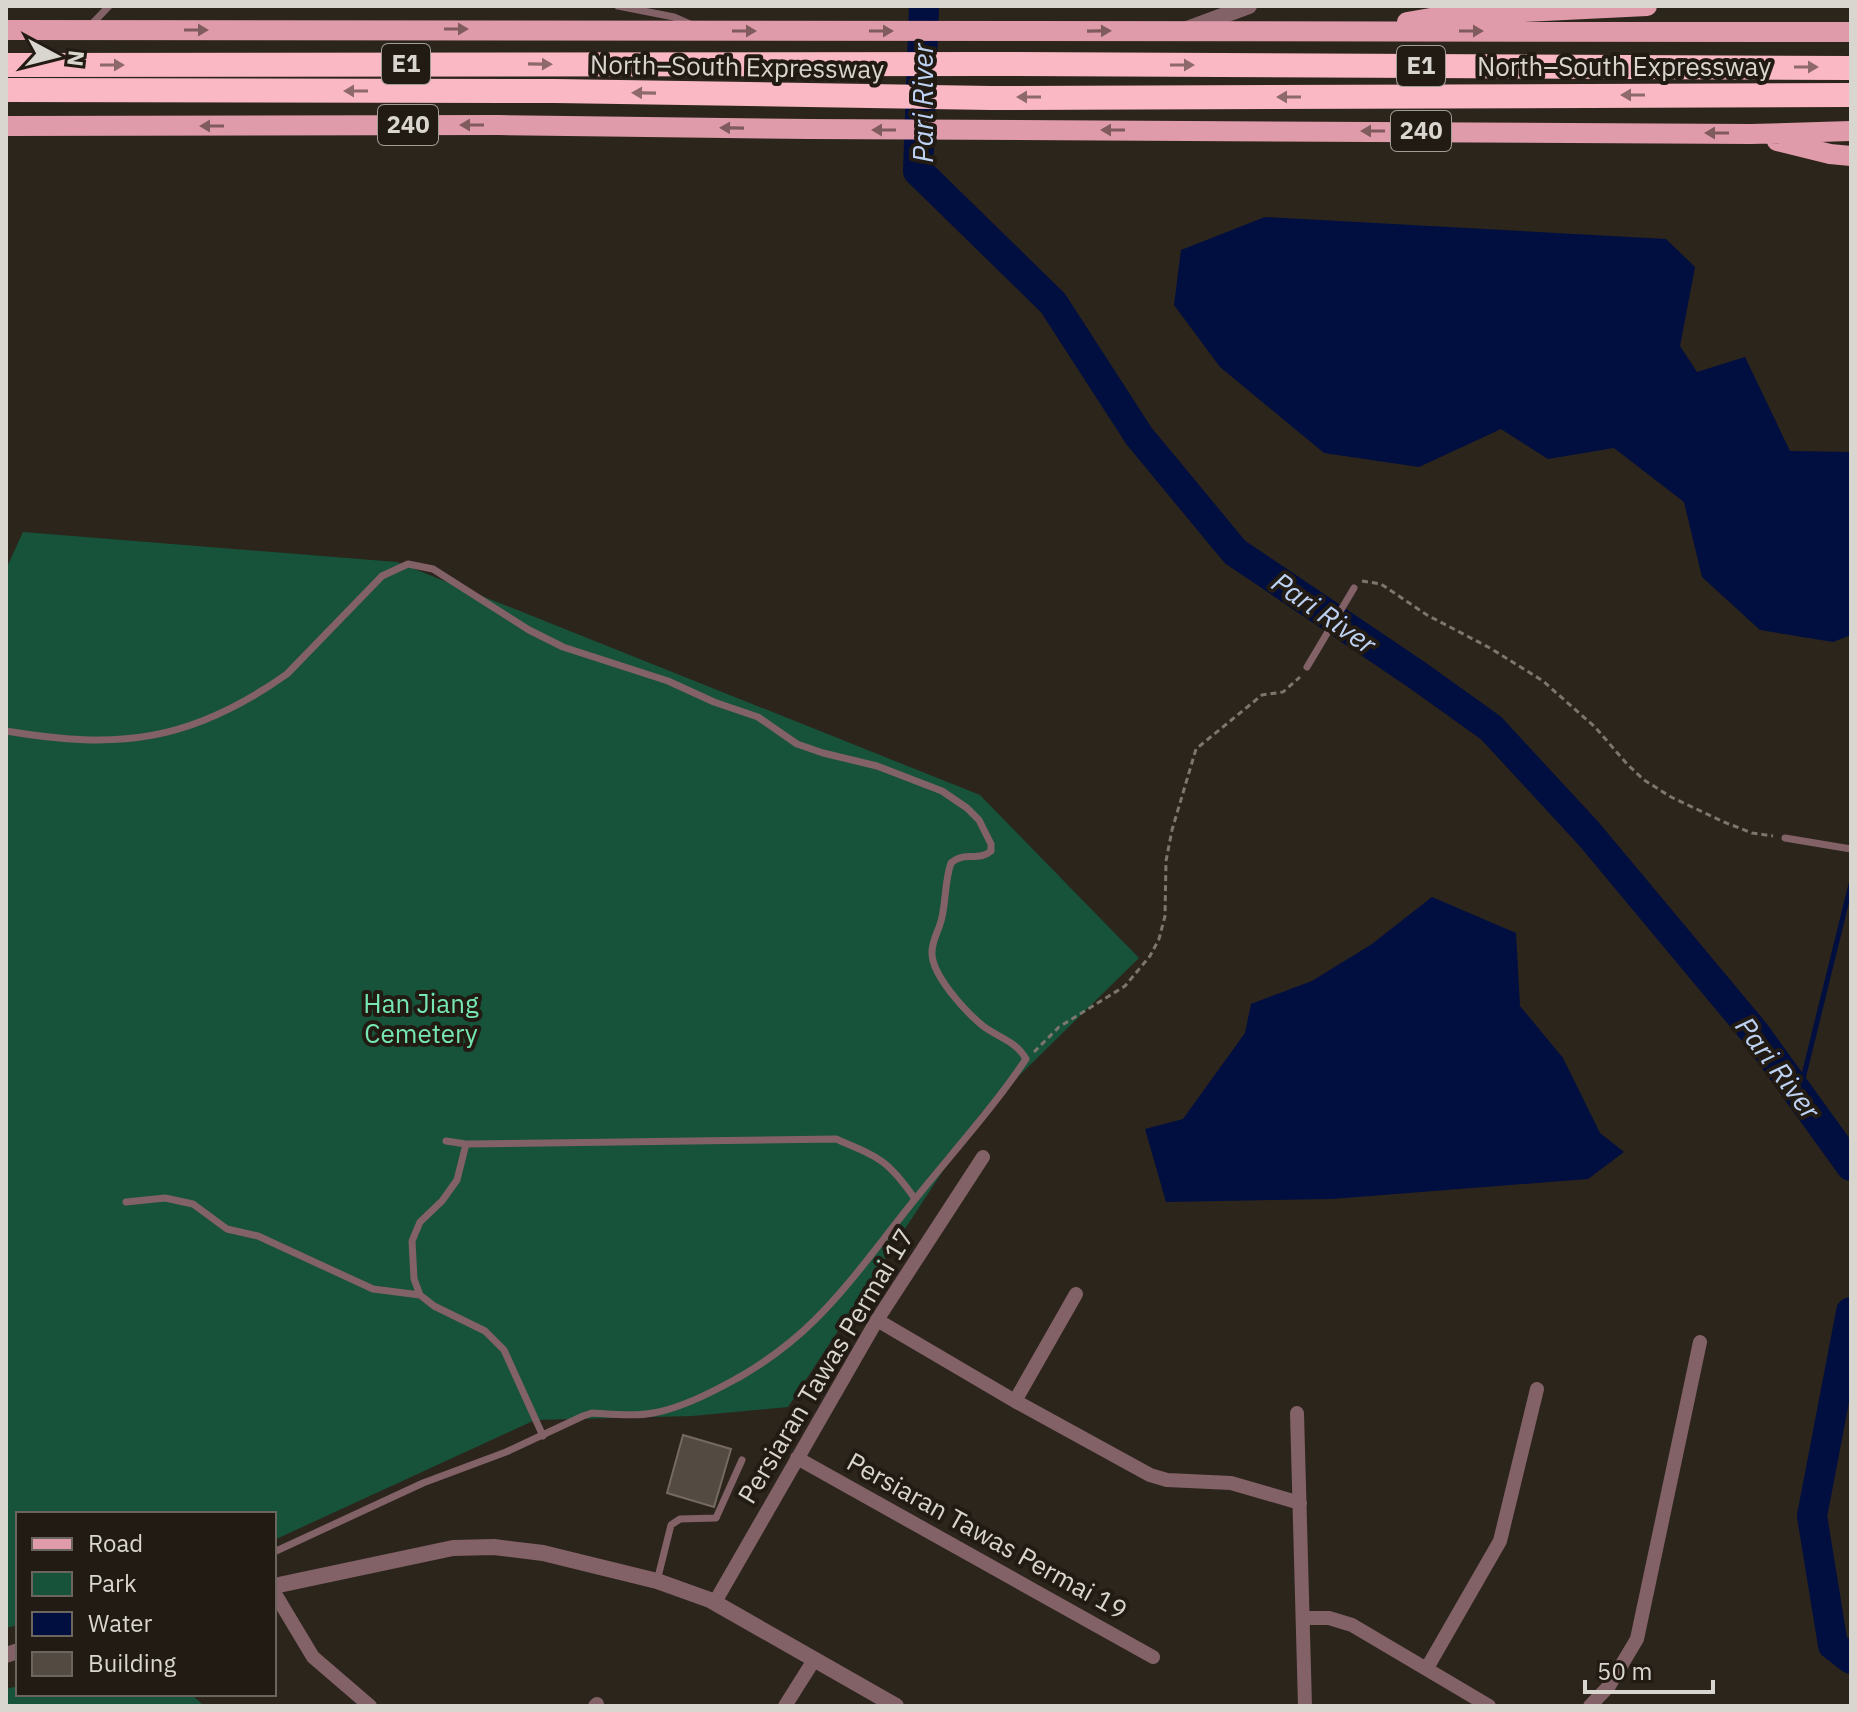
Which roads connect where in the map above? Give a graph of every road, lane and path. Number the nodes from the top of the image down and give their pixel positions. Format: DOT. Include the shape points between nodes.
graph roads {
  1 [pos="109,6"];
  2 [pos="618,6"];
  3 [pos="670,6"];
  4 [pos="1249,6"];
  5 [pos="1647,6"];
  6 [pos="674,17"];
  7 [pos="6,30"];
  8 [pos="85,30"];
  9 [pos="704,30"];
  10 [pos="1186,30"];
  11 [pos="1360,31"];
  12 [pos="1851,32"];
  13 [pos="6,65"];
  14 [pos="1851,68"];
  15 [pos="6,90"];
  16 [pos="1851,95"];
  17 [pos="6,126"];
  18 [pos="1851,131"];
  19 [pos="1751,134"];
  20 [pos="1851,156"];
  21 [pos="1354,588"];
  22 [pos="1307,667"];
  23 [pos="6,731"];
  24 [pos="1785,838"];
  25 [pos="1851,849"];
  26 [pos="1026,1059"];
  27 [pos="446,1141"];
  28 [pos="466,1144"];
  29 [pos="983,1157"];
  30 [pos="915,1199"];
  31 [pos="126,1202"];
  32 [pos="1076,1294"];
  33 [pos="420,1295"];
  34 [pos="877,1320"];
  35 [pos="1700,1342"];
  36 [pos="1537,1389"];
  37 [pos="1015,1401"];
  38 [pos="1297,1413"];
  39 [pos="543,1436"];
  40 [pos="797,1458"];
  41 [pos="742,1460"];
  42 [pos="1300,1503"];
  43 [pos="276,1551"];
  44 [pos="657,1581"];
  45 [pos="276,1589"];
  46 [pos="276,1592"];
  47 [pos="715,1602"];
  48 [pos="1304,1618"];
  49 [pos="1153,1657"];
  50 [pos="814,1660"];
  51 [pos="1427,1668"];
  52 [pos="370,1706"];
  53 [pos="785,1706"];
  54 [pos="896,1706"];
  55 [pos="1305,1706"];
  56 [pos="1489,1706"];
  57 [pos="1590,1706"];
  1 -- 8 [label="lane"];
  2 -- 6 [label="lane"];
  3 -- 6 [label="lane"];
  4 -- 10 [label="street"];
  5 -- 11 [label="main road" via="1442,16"];
  6 -- 9 [label="lane"];
  7 -- 8 [label="main road"];
  8 -- 9 [label="main road, one-way"];
  9 -- 10 [label="main road, one-way"];
  10 -- 11 [label="main road"];
  11 -- 12 [label="main road, one-way"];
  13 -- 14 [label="highway, North–South Expressway / E1, one-way"];
  16 -- 15 [label="highway, North–South Expressway / E1, one-way" via="991,98"];
  19 -- 17 [label="main road, 240, one-way"];
  18 -- 19 [label="main road, 240"];
  19 -- 20 [label="main road"];
  21 -- 22 [label="lane"];
  21 -- 24 [label="path" via="1362,581 1381,584 1525,669 1586,718 1644,780 1671,797 1752,833"];
  22 -- 26 [label="path" via="1292,686 1276,695 1262,695 1196,749 1172,830 1163,927 1155,948 1125,986 1059,1027"];
  23 -- 26 [label="lane" via="111,741 190,726 287,674 382,576 408,564 424,566 563,647 668,681 758,717 797,744 877,766 967,808 992,848 985,856 960,856 951,863 932,962 972,1015 1015,1044"];
  24 -- 25 [label="lane"];
  26 -- 30 [label="lane"];
  27 -- 28 [label="lane"];
  28 -- 30 [label="lane" via="836,1139 877,1156"];
  28 -- 33 [label="lane" via="457,1180 420,1222 412,1241"];
  29 -- 34 [label="street, Persiaran Tawas Permai 17"];
  30 -- 39 [label="lane" via="813,1324 751,1372 670,1409 592,1413"];
  31 -- 33 [label="lane" via="165,1198 193,1204 227,1229 258,1236 373,1289"];
  32 -- 37 [label="street"];
  33 -- 39 [label="lane" via="485,1331 504,1350"];
  34 -- 37 [label="street"];
  34 -- 40 [label="street, Persiaran Tawas Permai 17"];
  35 -- 57 [label="street" via="1637,1639 1609,1686"];
  36 -- 51 [label="street" via="1500,1541"];
  37 -- 42 [label="street" via="1150,1475 1216,1482"];
  38 -- 42 [label="street"];
  39 -- 43 [label="lane" via="423,1483"];
  40 -- 47 [label="street, Persiaran Tawas Permai 17"];
  40 -- 49 [label="street, Persiaran Tawas Permai 19"];
  41 -- 44 [label="lane" via="716,1518 680,1519 671,1525"];
  42 -- 48 [label="street"];
  44 -- 45 [label="street" via="543,1553 469,1547"];
  44 -- 47 [label="street"];
  46 -- 52 [label="street" via="313,1657"];
  47 -- 50 [label="street"];
  48 -- 51 [label="street" via="1352,1625"];
  48 -- 55 [label="street"];
  50 -- 53 [label="street"];
  50 -- 54 [label="street"];
  51 -- 56 [label="street"];
}
